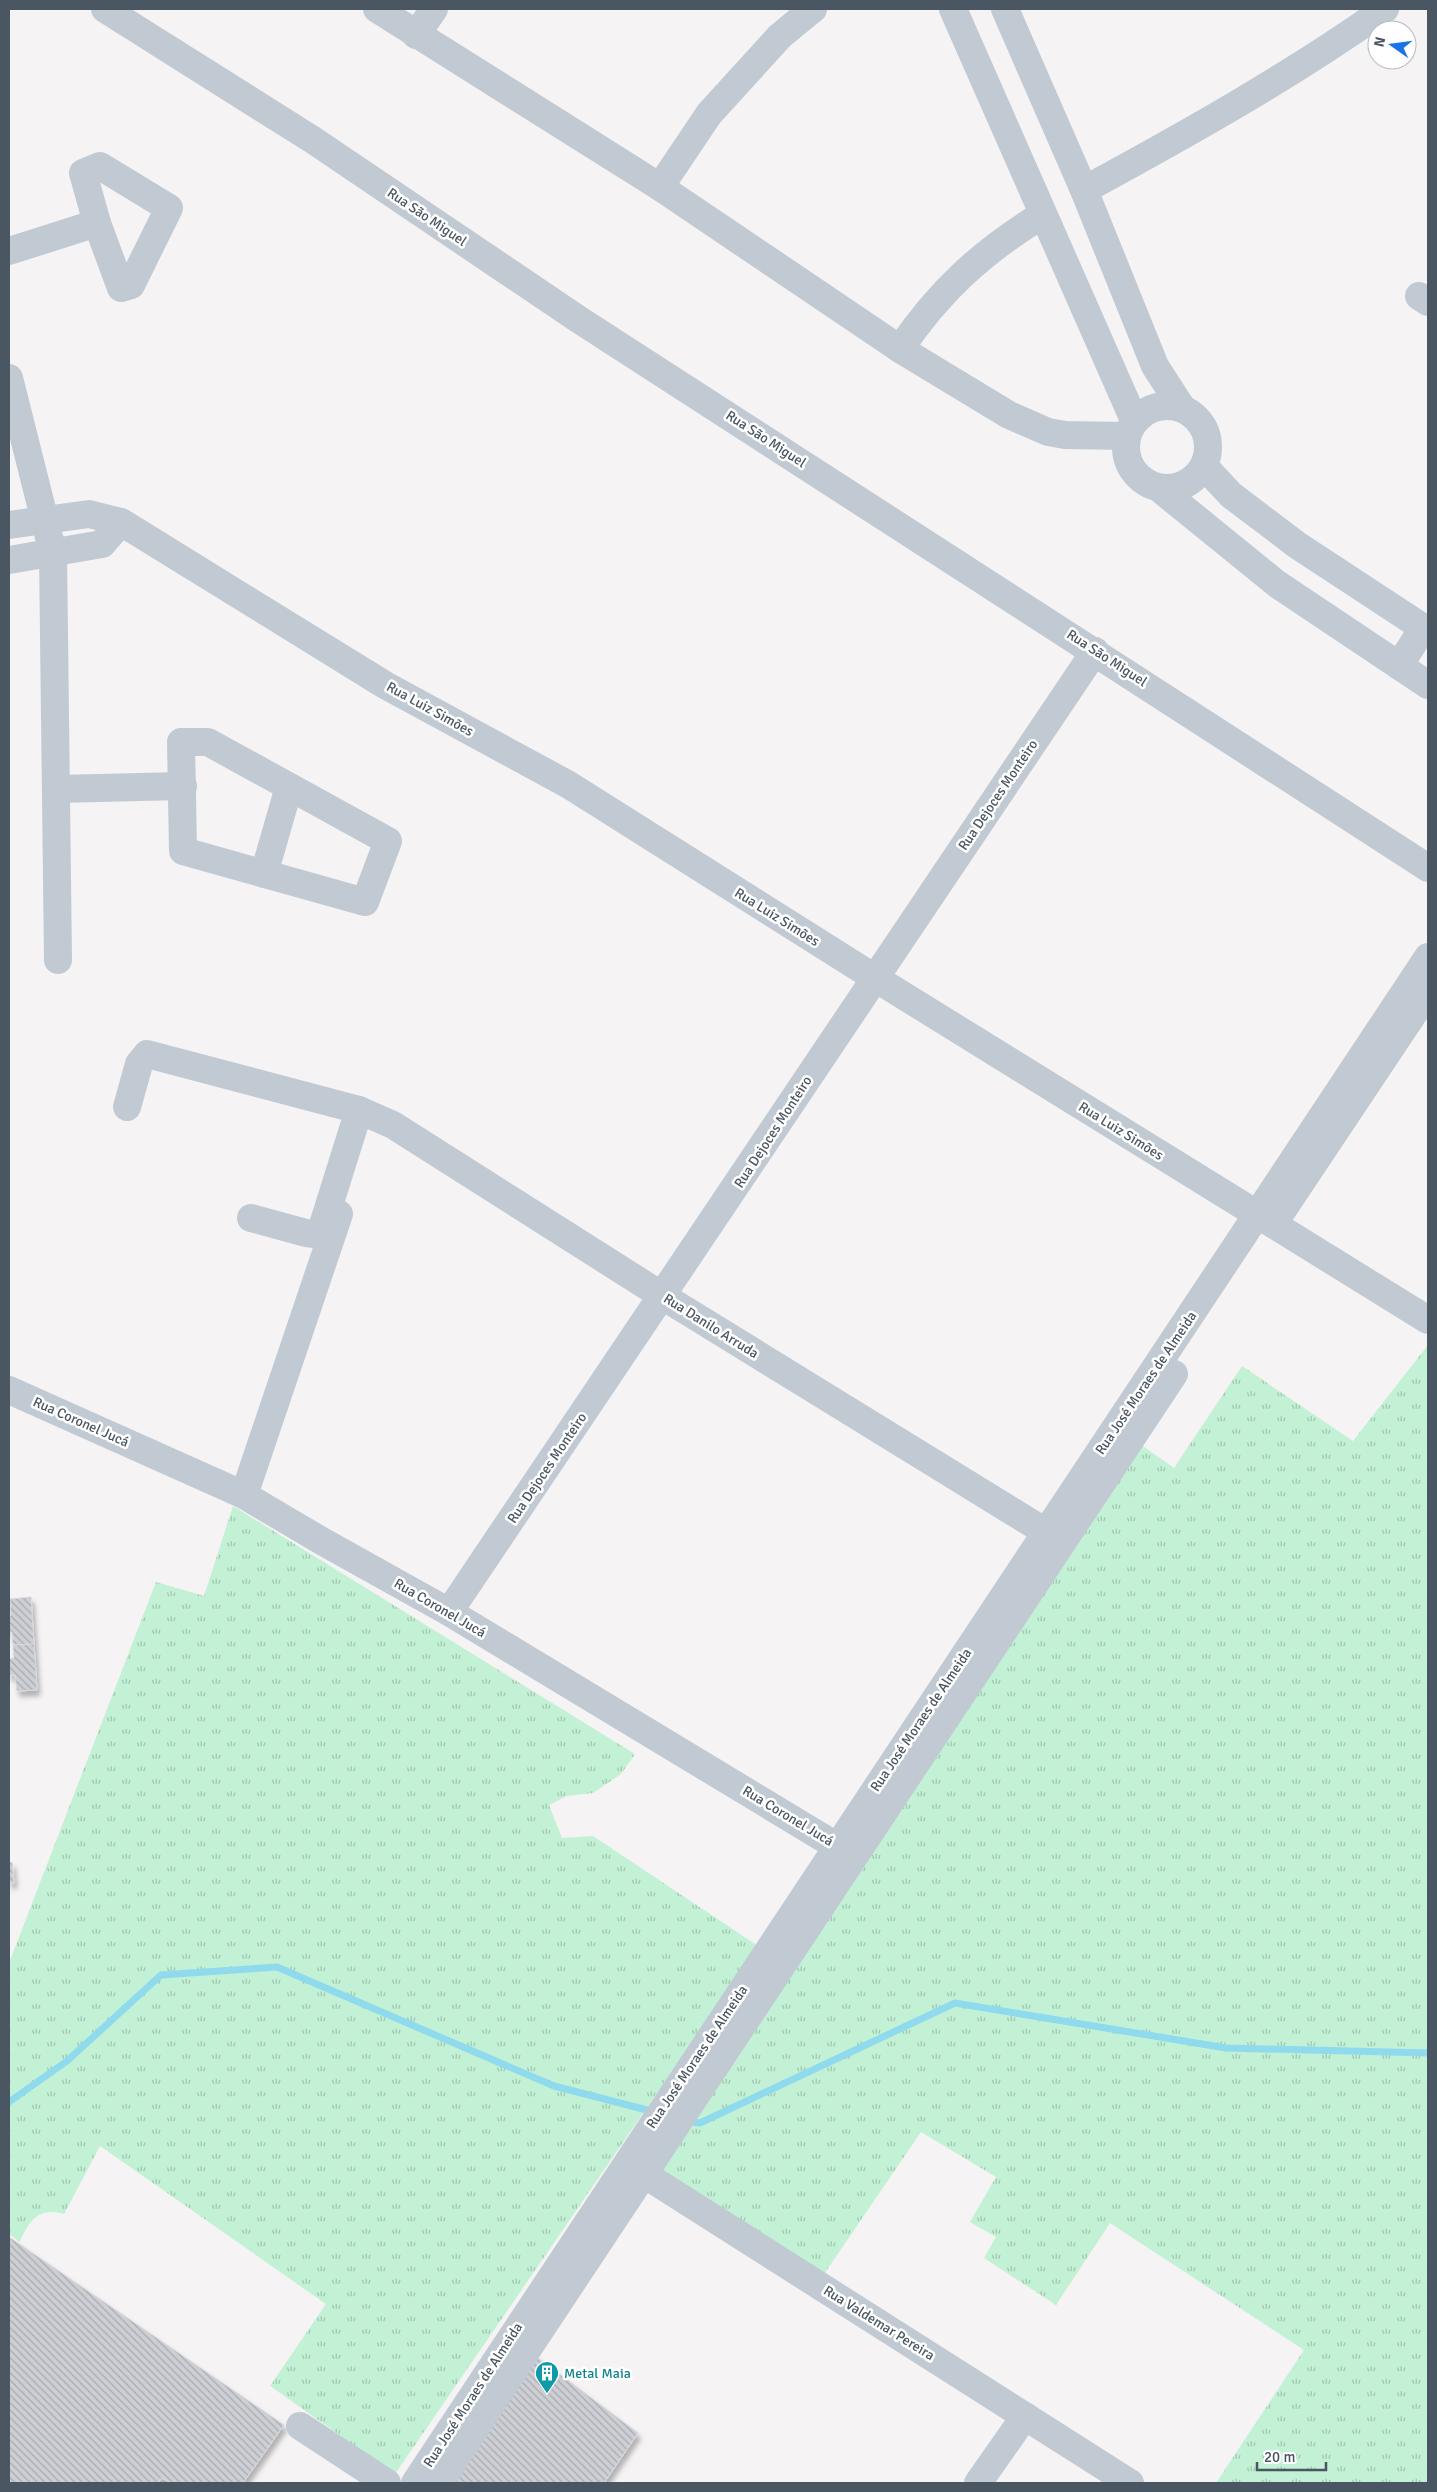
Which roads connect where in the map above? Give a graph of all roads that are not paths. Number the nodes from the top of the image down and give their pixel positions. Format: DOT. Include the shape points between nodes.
graph roads {
  1 [pos="105,9"];
  2 [pos="377,9"];
  3 [pos="434,9"];
  4 [pos="813,9"];
  5 [pos="952,9"];
  6 [pos="1005,9"];
  7 [pos="1385,9"];
  8 [pos="416,35"];
  9 [pos="660,187"];
  10 [pos="1084,190"];
  11 [pos="1042,215"];
  12 [pos="97,223"];
  13 [pos="9,252"];
  14 [pos="900,349"];
  15 [pos="9,378"];
  16 [pos="1182,408"];
  17 [pos="1130,428"];
  18 [pos="1204,466"];
  19 [pos="1160,488"];
  20 [pos="45,520"];
  21 [pos="121,522"];
  22 [pos="9,525"];
  23 [pos="53,554"];
  24 [pos="9,560"];
  25 [pos="1337,571"];
  26 [pos="1314,608"];
  27 [pos="1426,630"];
  28 [pos="1095,651"];
  29 [pos="1399,666"];
  30 [pos="1428,685"];
  31 [pos="182,786"];
  32 [pos="289,787"];
  33 [pos="56,789"];
  34 [pos="1428,868"];
  35 [pos="264,874"];
  36 [pos="1428,957"];
  37 [pos="58,960"];
  38 [pos="875,978"];
  39 [pos="1428,992"];
  40 [pos="127,1107"];
  41 [pos="366,1113"];
  42 [pos="251,1218"];
  43 [pos="1265,1220"];
  44 [pos="664,1297"];
  45 [pos="1428,1320"];
  46 [pos="9,1390"];
  47 [pos="244,1495"];
  48 [pos="1055,1537"];
  49 [pos="449,1612"];
  50 [pos="846,1852"];
  51 [pos="635,2169"];
  52 [pos="1025,2416"];
  53 [pos="300,2426"];
  54 [pos="464,2427"];
  55 [pos="387,2483"];
  56 [pos="415,2483"];
  57 [pos="439,2483"];
  58 [pos="978,2483"];
  59 [pos="1130,2483"];
  1 -- 28 [label="street, Rua São Miguel" via="313,140 578,319"];
  2 -- 8 [label="street"];
  3 -- 8 [label="street"];
  4 -- 9 [label="street" via="780,36 709,114"];
  5 -- 11 [label="street"];
  6 -- 10 [label="street"];
  7 -- 10 [label="street" via="1323,53 1224,113"];
  8 -- 9 [label="street"];
  9 -- 14 [label="street"];
  10 -- 16 [label="street" via="1155,366"];
  11 -- 14 [label="street" via="1005,238 936,299"];
  11 -- 17 [label="street"];
  12 -- 13 [label="street"];
  14 -- 17 [label="street" via="1029,425 1065,436"];
  15 -- 20 [label="street"];
  16 -- 17 [label="street" via="1164,405 1148,409"];
  16 -- 18 [label="street" via="1196,417 1206,432 1208,449"];
  17 -- 19 [label="street" via="1126,454 1132,470 1144,482"];
  18 -- 19 [label="street" via="1193,479 1177,487"];
  18 -- 25 [label="street" via="1231,495"];
  19 -- 26 [label="street" via="1277,584"];
  20 -- 21 [label="street, Rua Luiz Simões" via="89,514"];
  20 -- 22 [label="street, Rua Luiz Simões"];
  20 -- 23 [label="street"];
  21 -- 23 [label="street" via="102,544"];
  21 -- 38 [label="street, Rua Luiz Simões" via="386,685 569,785"];
  23 -- 24 [label="street"];
  23 -- 33 [label="street"];
  25 -- 26 [label="street"];
  25 -- 27 [label="street"];
  26 -- 29 [label="street"];
  27 -- 29 [label="street"];
  28 -- 34 [label="street, Rua São Miguel"];
  28 -- 38 [label="street, Rua Dejoces Monteiro"];
  29 -- 30 [label="street"];
  31 -- 32 [label="street" via="181,742 208,742"];
  31 -- 33 [label="street"];
  31 -- 35 [label="street" via="183,851"];
  32 -- 35 [label="street"];
  32 -- 35 [label="street" via="388,841 365,902"];
  33 -- 37 [label="street"];
  36 -- 43 [label="street, Rua José Moraes de Almeida"];
  38 -- 43 [label="street, Rua Luiz Simões"];
  38 -- 44 [label="street, Rua Dejoces Monteiro"];
  39 -- 43 [label="street, Rua José Moraes de Almeida"];
  40 -- 41 [label="street, Rua Danilo Arruda" via="139,1064 147,1054"];
  41 -- 42 [label="street" via="322,1228 316,1234"];
  41 -- 44 [label="street, Rua Danilo Arruda" via="393,1125"];
  41 -- 47 [label="street"];
  43 -- 45 [label="street, Rua Luiz Simões"];
  43 -- 48 [label="street, Rua José Moraes de Almeida"];
  44 -- 48 [label="street, Rua Danilo Arruda"];
  44 -- 49 [label="street, Rua Dejoces Monteiro"];
  46 -- 47 [label="street, Rua Coronel Jucá"];
  47 -- 49 [label="street, Rua Coronel Jucá"];
  48 -- 50 [label="street, Rua José Moraes de Almeida"];
  49 -- 50 [label="street, Rua Coronel Jucá"];
  50 -- 51 [label="street, Rua José Moraes de Almeida"];
  51 -- 52 [label="street, Rua Valdemar Pereira"];
  51 -- 54 [label="street, Rua José Moraes de Almeida"];
  52 -- 58 [label="street"];
  52 -- 59 [label="street, Rua Valdemar Pereira"];
  53 -- 55 [label="street"];
  54 -- 56 [label="street, Rua José Moraes de Almeida"];
  54 -- 57 [label="street, Rua José Moraes de Almeida"];
}
